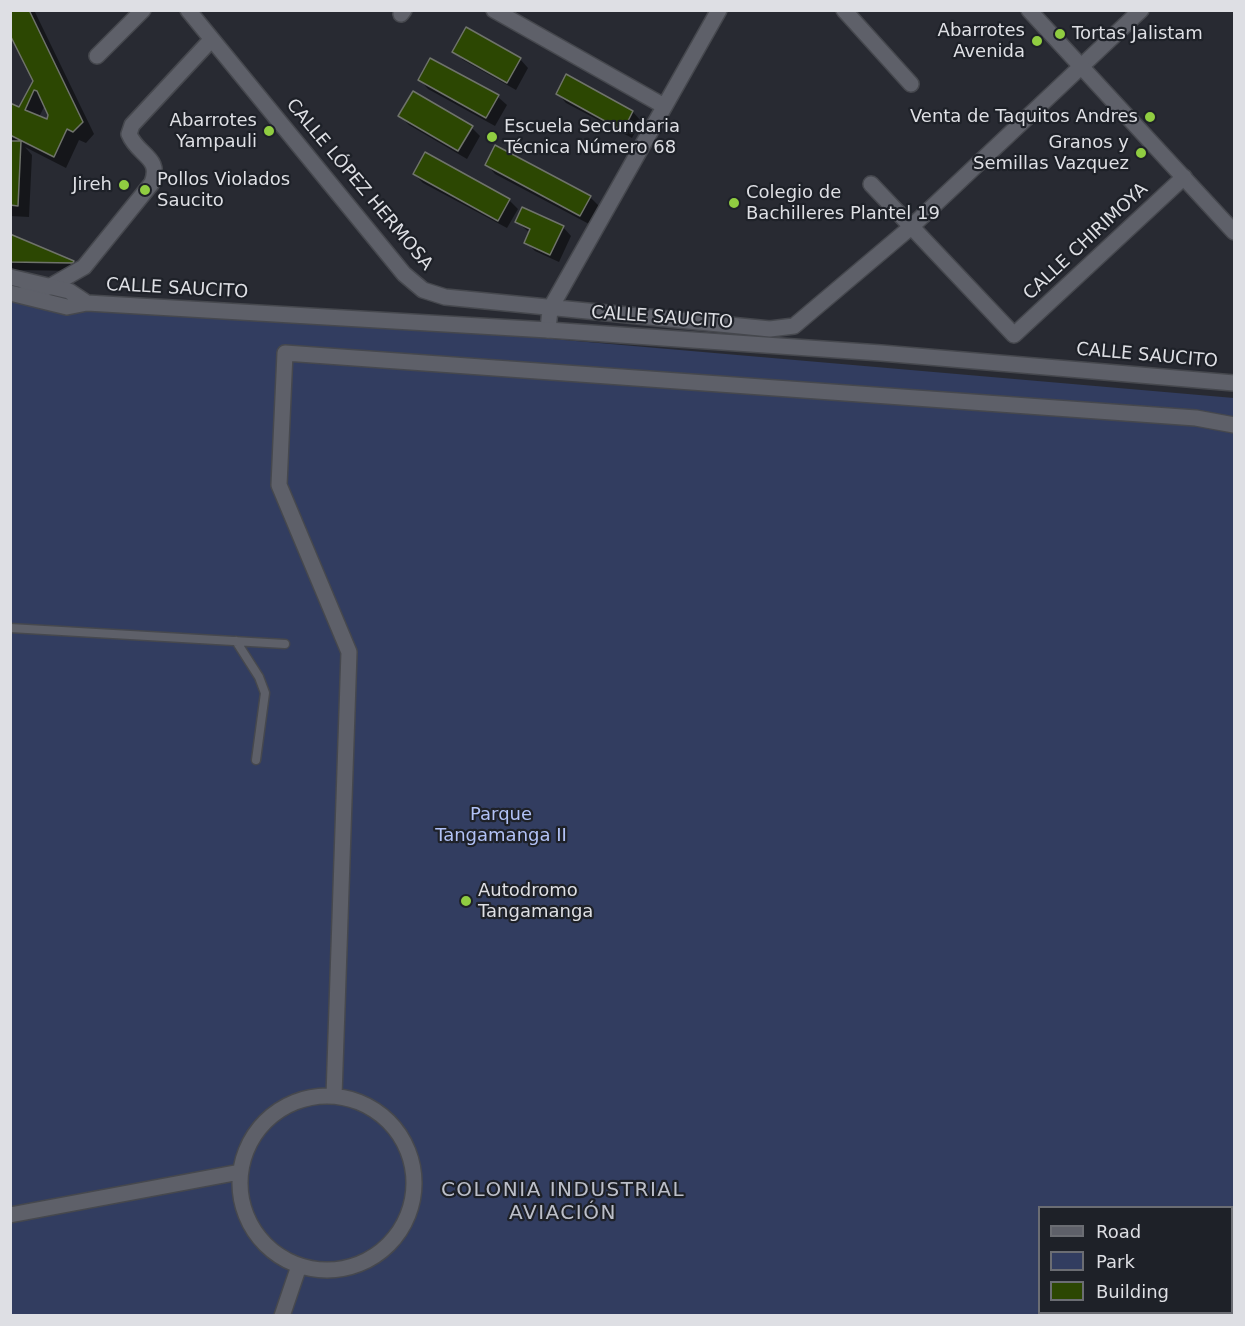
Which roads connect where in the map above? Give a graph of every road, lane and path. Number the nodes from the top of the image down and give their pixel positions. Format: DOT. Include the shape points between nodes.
graph roads {
  1 [pos="143,10"];
  2 [pos="188,10"];
  3 [pos="494,10"];
  4 [pos="719,10"];
  5 [pos="844,10"];
  6 [pos="1029,10"];
  7 [pos="1141,10"];
  8 [pos="211,40"];
  9 [pos="97,56"];
  10 [pos="1081,66"];
  11 [pos="911,84"];
  12 [pos="664,106"];
  13 [pos="1184,177"];
  14 [pos="871,184"];
  15 [pos="911,226"];
  16 [pos="1234,232"];
  17 [pos="10,277"];
  18 [pos="49,286"];
  19 [pos="16,294"];
  20 [pos="87,303"];
  21 [pos="550,309"];
  22 [pos="548,330"];
  23 [pos="1234,383"];
  24 [pos="1234,425"];
  25 [pos="10,628"];
  26 [pos="236,641"];
  27 [pos="285,644"];
  28 [pos="256,760"];
  29 [pos="334,1096"];
  30 [pos="240,1172"];
  31 [pos="10,1215"];
  32 [pos="298,1266"];
  33 [pos="282,1316"];
  1 -- 9 [label="street"];
  2 -- 8 [label="street, CALLE LÓPEZ HERMOSA"];
  3 -- 12 [label="street"];
  4 -- 12 [label="street"];
  5 -- 11 [label="street"];
  6 -- 10 [label="street"];
  7 -- 10 [label="street"];
  8 -- 18 [label="street, CALLE SAUCITO" via="132,125 129,134 133,144 154,163 157,172 152,183 84,267"];
  8 -- 21 [label="street, CALLE LÓPEZ HERMOSA" via="404,274 423,290 445,297"];
  10 -- 13 [label="street"];
  10 -- 15 [label="street"];
  12 -- 21 [label="street"];
  13 -- 15 [label="street, CALLE CHIRIMOYA" via="1014,335"];
  13 -- 16 [label="street"];
  14 -- 15 [label="street"];
  15 -- 21 [label="street, CALLE LÓPEZ HERMOSA" via="794,326 770,329"];
  17 -- 18 [label="street, CALLE SAUCITO"];
  18 -- 19 [label="street, CALLE SAUCITO"];
  18 -- 20 [label="street, CALLE SAUCITO" via="69,291"];
  19 -- 20 [label="street, CALLE SAUCITO" via="67,308"];
  20 -- 22 [label="street, CALLE SAUCITO"];
  21 -- 22 [label="street"];
  22 -- 23 [label="street, CALLE SAUCITO"];
  24 -- 29 [label="street" via="1196,418 285,353 279,485 349,652"];
  25 -- 26 [label="lane"];
  26 -- 27 [label="lane"];
  26 -- 28 [label="lane" via="265,693"];
  29 -- 30 [label="street" via="310,1097 288,1104 268,1118 253,1135"];
  29 -- 32 [label="street" via="357,1101 381,1115 400,1135 411,1161 414,1188 408,1216 396,1237 378,1254 356,1266 332,1270"];
  30 -- 31 [label="street"];
  30 -- 32 [label="street" via="240,1197 249,1222 263,1243"];
  32 -- 33 [label="street"];
}
